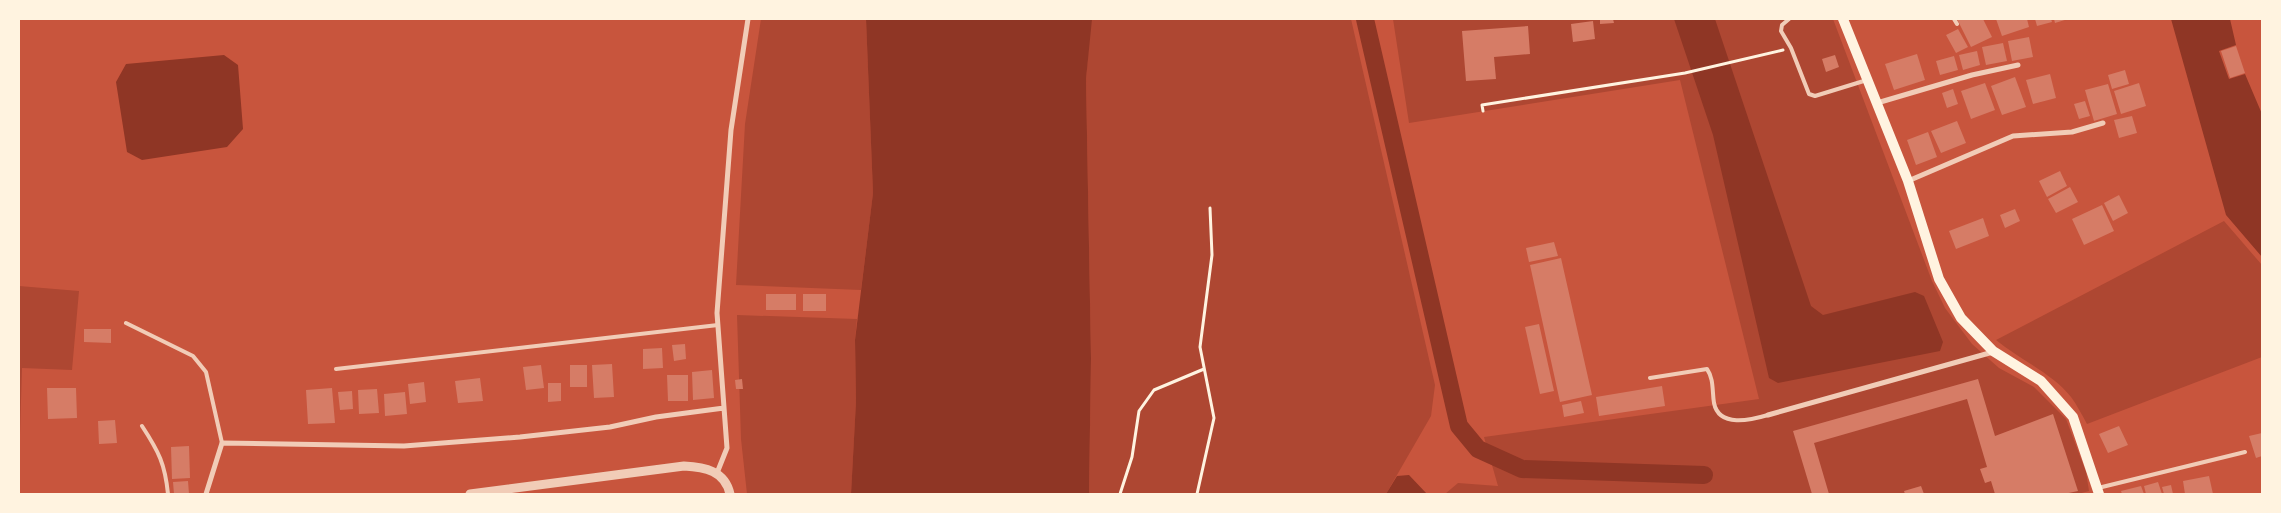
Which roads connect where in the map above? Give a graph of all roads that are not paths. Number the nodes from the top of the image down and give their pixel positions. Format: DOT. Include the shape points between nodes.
graph roads {
  1 [pos="748,19"];
  2 [pos="1789,19"];
  3 [pos="1843,19"];
  4 [pos="1954,19"];
  5 [pos="1957,24"];
  6 [pos="2018,65"];
  7 [pos="1867,80"];
  8 [pos="1876,103"];
  9 [pos="2103,123"];
  10 [pos="1908,181"];
  11 [pos="126,323"];
  12 [pos="718,325"];
  13 [pos="1993,352"];
  14 [pos="336,369"];
  15 [pos="1650,378"];
  16 [pos="724,408"];
  17 [pos="1768,415"];
  18 [pos="142,426"];
  19 [pos="222,443"];
  20 [pos="2245,452"];
  21 [pos="717,473"];
  22 [pos="2099,491"];
  23 [pos="168,494"];
  24 [pos="206,494"];
  25 [pos="470,494"];
  26 [pos="730,494"];
  1 -- 12 [label="street" via="731,130"];
  2 -- 7 [label="lane" via="1782,25 1782,31 1809,94 1815,96"];
  3 -- 7 [label="main road"];
  4 -- 5 [label="lane"];
  6 -- 8 [label="street"];
  7 -- 8 [label="main road"];
  8 -- 10 [label="main road"];
  9 -- 10 [label="street" via="2072,132 2013,136"];
  10 -- 13 [label="main road" via="1939,279 1960,318"];
  11 -- 19 [label="lane" via="193,356 206,372"];
  12 -- 14 [label="lane"];
  12 -- 16 [label="street"];
  13 -- 17 [label="street"];
  13 -- 22 [label="main road" via="2041,381 2073,417"];
  15 -- 17 [label="lane" via="1707,369 1711,375 1714,406 1722,415 1733,421"];
  16 -- 19 [label="street" via="610,427 404,446"];
  16 -- 21 [label="street" via="726,448"];
  18 -- 23 [label="lane" via="156,446 165,469"];
  19 -- 24 [label="street"];
  20 -- 22 [label="lane"];
  21 -- 25 [label="street" via="701,467 684,466"];
  21 -- 26 [label="street"];
}
